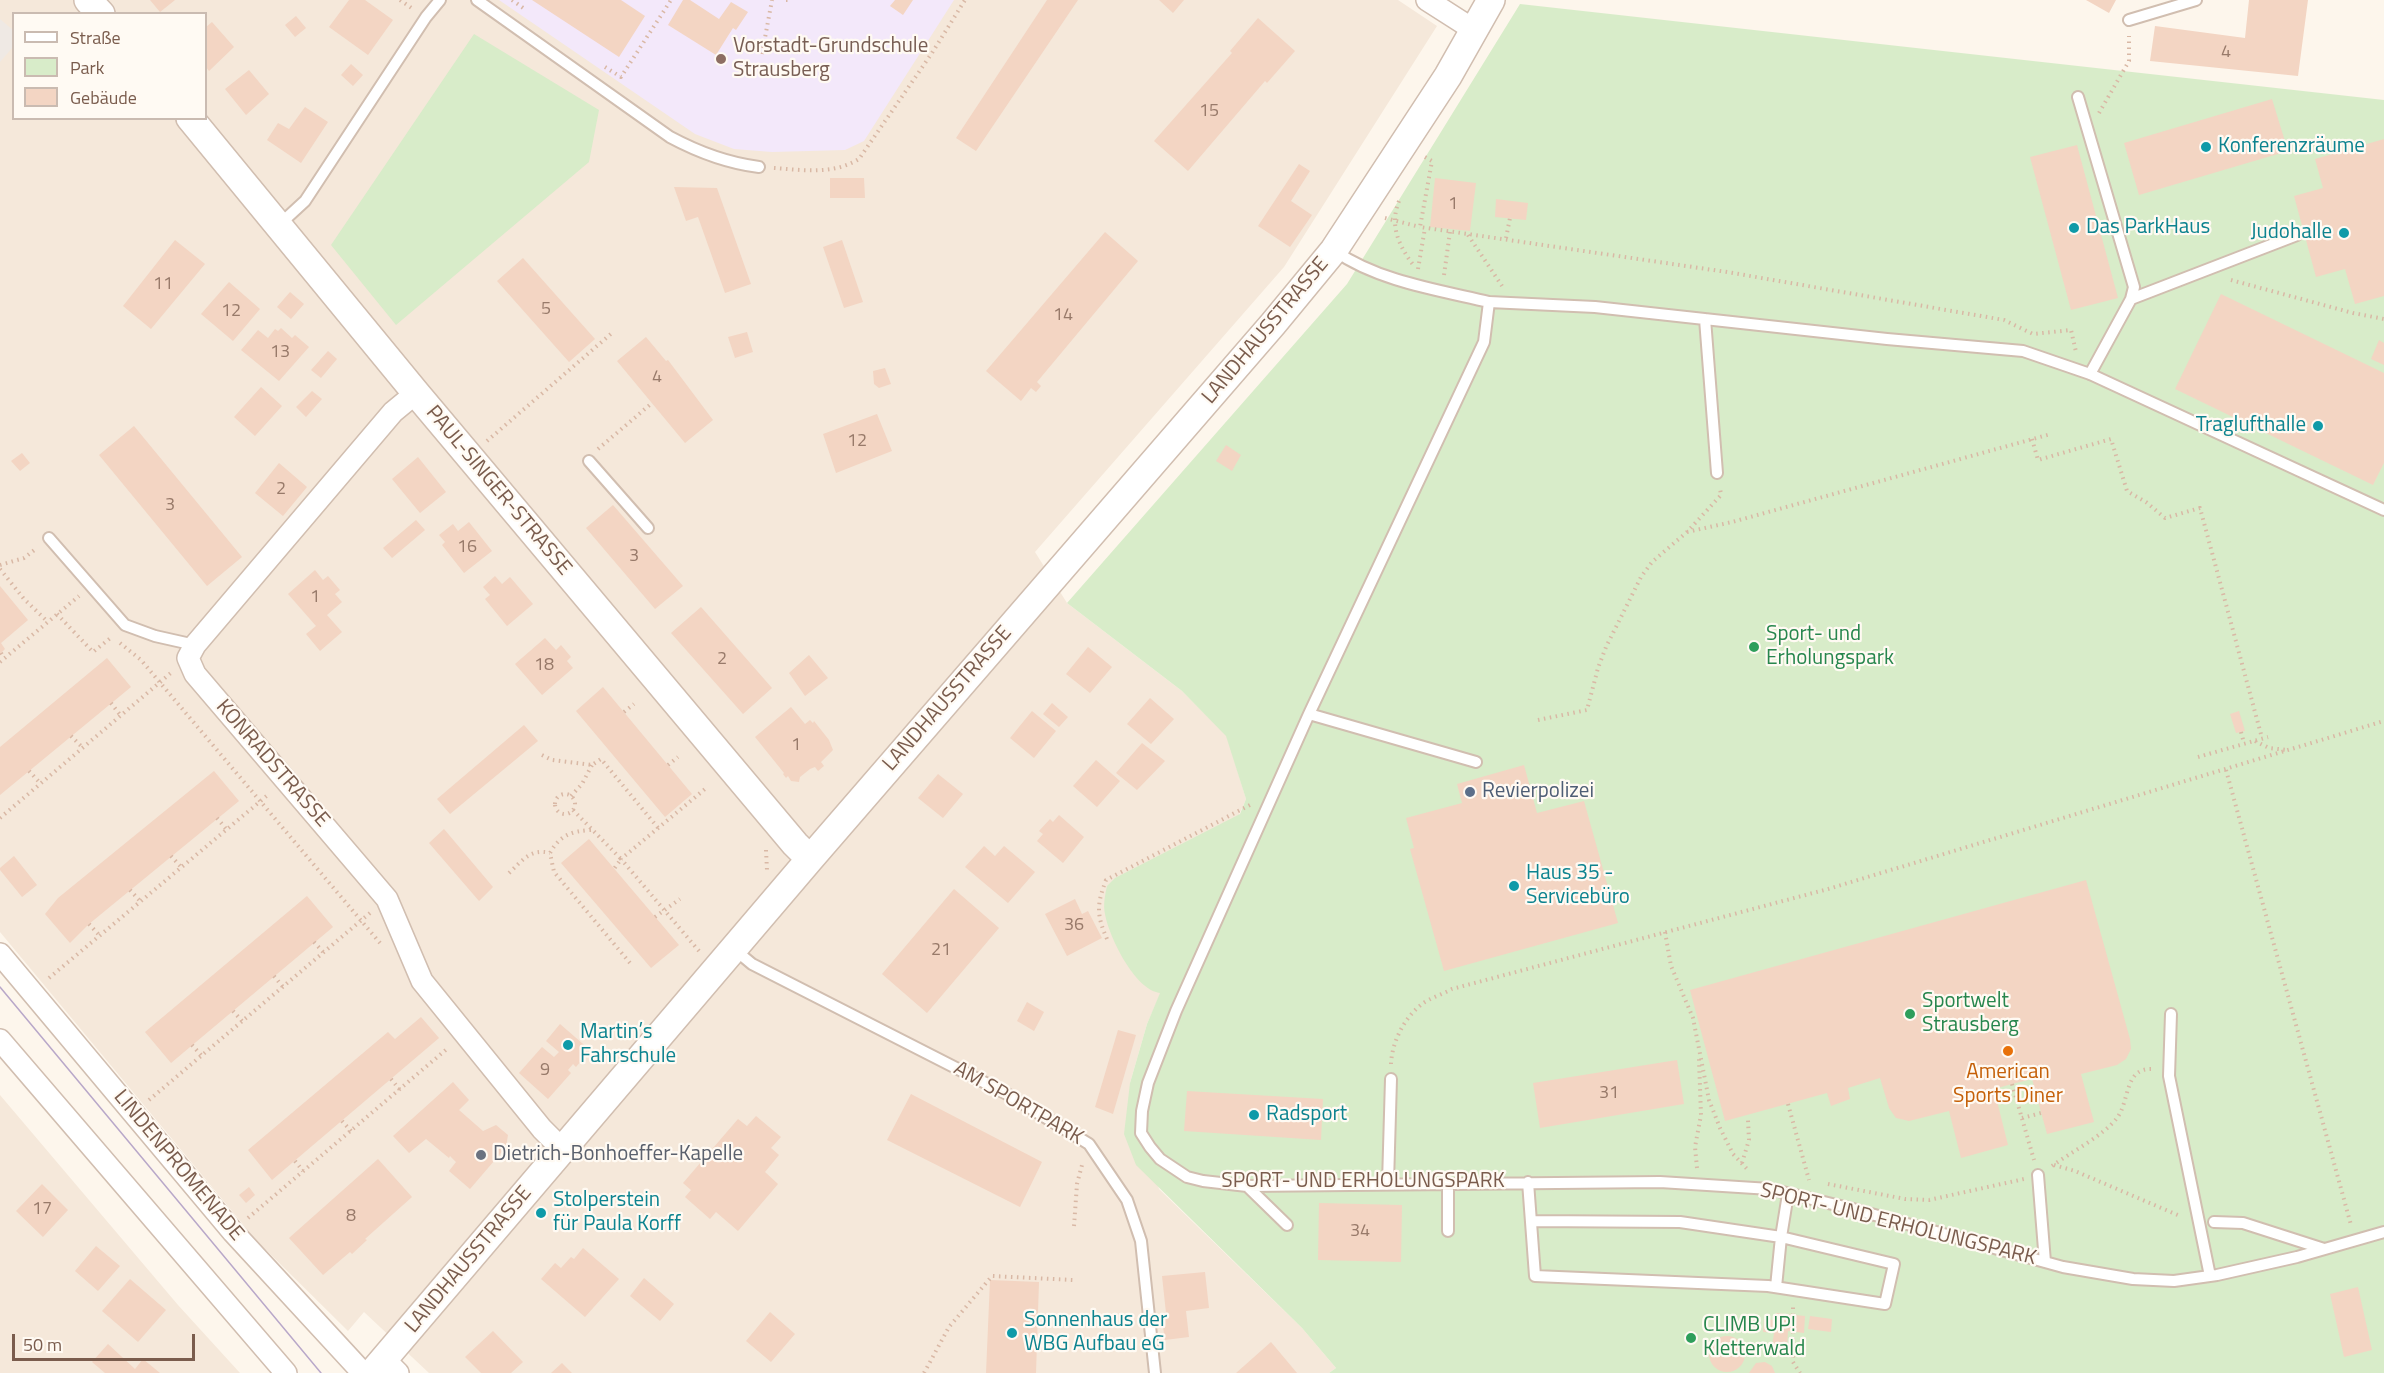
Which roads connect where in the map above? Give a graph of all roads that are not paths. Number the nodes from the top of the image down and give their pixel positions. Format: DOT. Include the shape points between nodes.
graph roads {
  1 [pos="88,0"];
  2 [pos="440,0"];
  3 [pos="477,0"];
  4 [pos="1427,0"];
  5 [pos="1491,0"];
  6 [pos="2196,0"];
  7 [pos="99,12"];
  8 [pos="2129,20"];
  9 [pos="1474,30"];
  10 [pos="2078,97"];
  11 [pos="192,120"];
  12 [pos="759,167"];
  13 [pos="279,225"];
  14 [pos="2297,235"];
  15 [pos="1334,250"];
  16 [pos="2131,299"];
  17 [pos="1490,302"];
  18 [pos="1705,319"];
  19 [pos="2085,372"];
  20 [pos="416,393"];
  21 [pos="590,458"];
  22 [pos="1717,473"];
  23 [pos="2384,510"];
  24 [pos="648,528"];
  25 [pos="49,538"];
  26 [pos="191,651"];
  27 [pos="1310,714"];
  28 [pos="1476,762"];
  29 [pos="810,859"];
  30 [pos="734,949"];
  31 [pos="0,954"];
  32 [pos="2171,1014"];
  33 [pos="0,1040"];
  34 [pos="1391,1079"];
  35 [pos="563,1150"];
  36 [pos="2038,1175"];
  37 [pos="1528,1182"];
  38 [pos="1388,1183"];
  39 [pos="1448,1185"];
  40 [pos="1247,1186"];
  41 [pos="1788,1194"];
  42 [pos="1531,1221"];
  43 [pos="2214,1222"];
  44 [pos="1287,1225"];
  45 [pos="1448,1231"];
  46 [pos="2384,1232"];
  47 [pos="1781,1237"];
  48 [pos="2325,1249"];
  49 [pos="2045,1262"];
  50 [pos="2210,1276"];
  51 [pos="1776,1287"];
  52 [pos="379,1370"];
  53 [pos="286,1373"];
  54 [pos="1155,1373"];
  1 -- 7 [label="street"];
  2 -- 13 [label="lane" via="305,201"];
  3 -- 12 [label="lane" via="670,137 699,152"];
  4 -- 9 [label="street"];
  5 -- 9 [label="street, LANDHAUSSTRASSE"];
  6 -- 8 [label="lane"];
  9 -- 15 [label="street, LANDHAUSSTRASSE"];
  10 -- 16 [label="lane" via="2134,288"];
  11 -- 13 [label="street, PAUL-SINGER-STRASSE"];
  13 -- 20 [label="street, PAUL-SINGER-STRASSE"];
  14 -- 16 [label="lane"];
  15 -- 17 [label="lane" via="1353,263"];
  15 -- 29 [label="street, LANDHAUSSTRASSE"];
  16 -- 19 [label="lane"];
  17 -- 18 [label="lane" via="1595,307"];
  17 -- 27 [label="lane, SPORT- UND ERHOLUNGSPARK" via="1484,342"];
  18 -- 19 [label="lane" via="2022,351"];
  18 -- 22 [label="lane"];
  19 -- 23 [label="lane"];
  20 -- 26 [label="street" via="393,412"];
  20 -- 29 [label="street, PAUL-SINGER-STRASSE"];
  21 -- 24 [label="lane"];
  25 -- 26 [label="lane" via="125,625"];
  26 -- 35 [label="street, KONRADSTRASSE" via="195,674 387,899 422,981"];
  27 -- 28 [label="lane"];
  27 -- 40 [label="lane, SPORT- UND ERHOLUNGSPARK" via="1176,1011 1148,1083 1142,1111 1142,1132 1150,1147 1174,1169 1203,1181"];
  29 -- 30 [label="street, LANDHAUSSTRASSE"];
  30 -- 35 [label="street, LANDHAUSSTRASSE"];
  30 -- 54 [label="lane, AM SPORTPARK" via="752,964 1008,1094 1089,1144 1127,1200 1141,1241"];
  31 -- 52 [label="street, LINDENPROMENADE" via="233,1232"];
  32 -- 50 [label="lane" via="2168,1070"];
  33 -- 53 [label="street"];
  34 -- 38 [label="lane"];
  35 -- 52 [label="street, LANDHAUSSTRASSE"];
  36 -- 49 [label="lane"];
  37 -- 39 [label="lane, SPORT- UND ERHOLUNGSPARK"];
  37 -- 41 [label="lane, SPORT- UND ERHOLUNGSPARK" via="1660,1182"];
  37 -- 42 [label="lane"];
  38 -- 39 [label="lane, SPORT- UND ERHOLUNGSPARK"];
  38 -- 40 [label="lane, SPORT- UND ERHOLUNGSPARK"];
  39 -- 45 [label="lane"];
  40 -- 44 [label="lane"];
  41 -- 47 [label="lane"];
  41 -- 49 [label="lane, SPORT- UND ERHOLUNGSPARK" via="1813,1195"];
  42 -- 47 [label="lane" via="1680,1222"];
  42 -- 51 [label="lane" via="1535,1276"];
  43 -- 48 [label="lane" via="2243,1223"];
  46 -- 48 [label="lane, SPORT- UND ERHOLUNGSPARK"];
  47 -- 51 [label="lane"];
  47 -- 51 [label="lane" via="1894,1264 1885,1304"];
  48 -- 50 [label="lane, SPORT- UND ERHOLUNGSPARK"];
  49 -- 50 [label="lane, SPORT- UND ERHOLUNGSPARK" via="2133,1279 2174,1281"];
}
